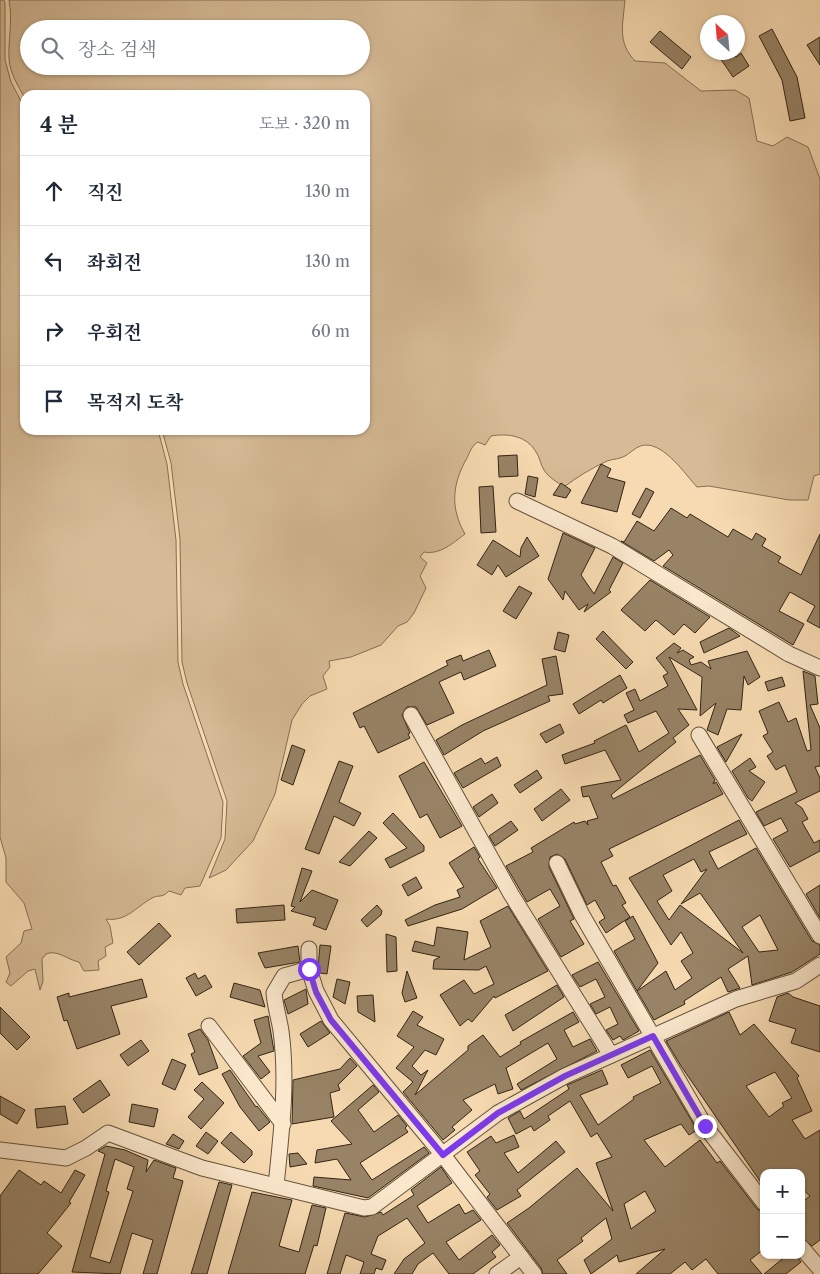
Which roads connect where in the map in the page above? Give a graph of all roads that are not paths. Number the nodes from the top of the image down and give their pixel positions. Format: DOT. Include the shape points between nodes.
graph roads {
  1 [pos="517,501"];
  2 [pos="820,668"];
  3 [pos="411,715"];
  4 [pos="699,735"];
  5 [pos="557,863"];
  6 [pos="820,936"];
  7 [pos="309,949"];
  8 [pos="820,965"];
  9 [pos="309,969"];
  10 [pos="208,1026"];
  11 [pos="653,1036"];
  12 [pos="611,1055"];
  13 [pos="283,1124"];
  14 [pos="0,1150"];
  15 [pos="443,1155"];
  16 [pos="276,1186"];
  17 [pos="760,1198"];
  18 [pos="805,1252"];
  19 [pos="521,1257"];
  20 [pos="820,1269"];
  21 [pos="497,1274"];
  22 [pos="534,1274"];
  1 -- 2 [label="street" via="612,546 789,654"];
  3 -- 12 [label="street" via="511,894"];
  4 -- 6 [label="street"];
  5 -- 11 [label="street" via="582,915"];
  7 -- 9 [label="street"];
  8 -- 11 [label="street" via="796,980 736,1000"];
  9 -- 13 [label="street" via="284,976 274,993 281,1031"];
  9 -- 15 [label="street" via="316,992 331,1020"];
  10 -- 13 [label="street"];
  11 -- 12 [label="street"];
  11 -- 17 [label="street" via="705,1126"];
  12 -- 15 [label="street" via="498,1113"];
  13 -- 16 [label="street"];
  14 -- 16 [label="street" via="66,1158 108,1133 202,1168"];
  15 -- 16 [label="street" via="372,1208"];
  15 -- 19 [label="street"];
  18 -- 20 [label="street"];
  19 -- 21 [label="street"];
  19 -- 22 [label="street"];
}
